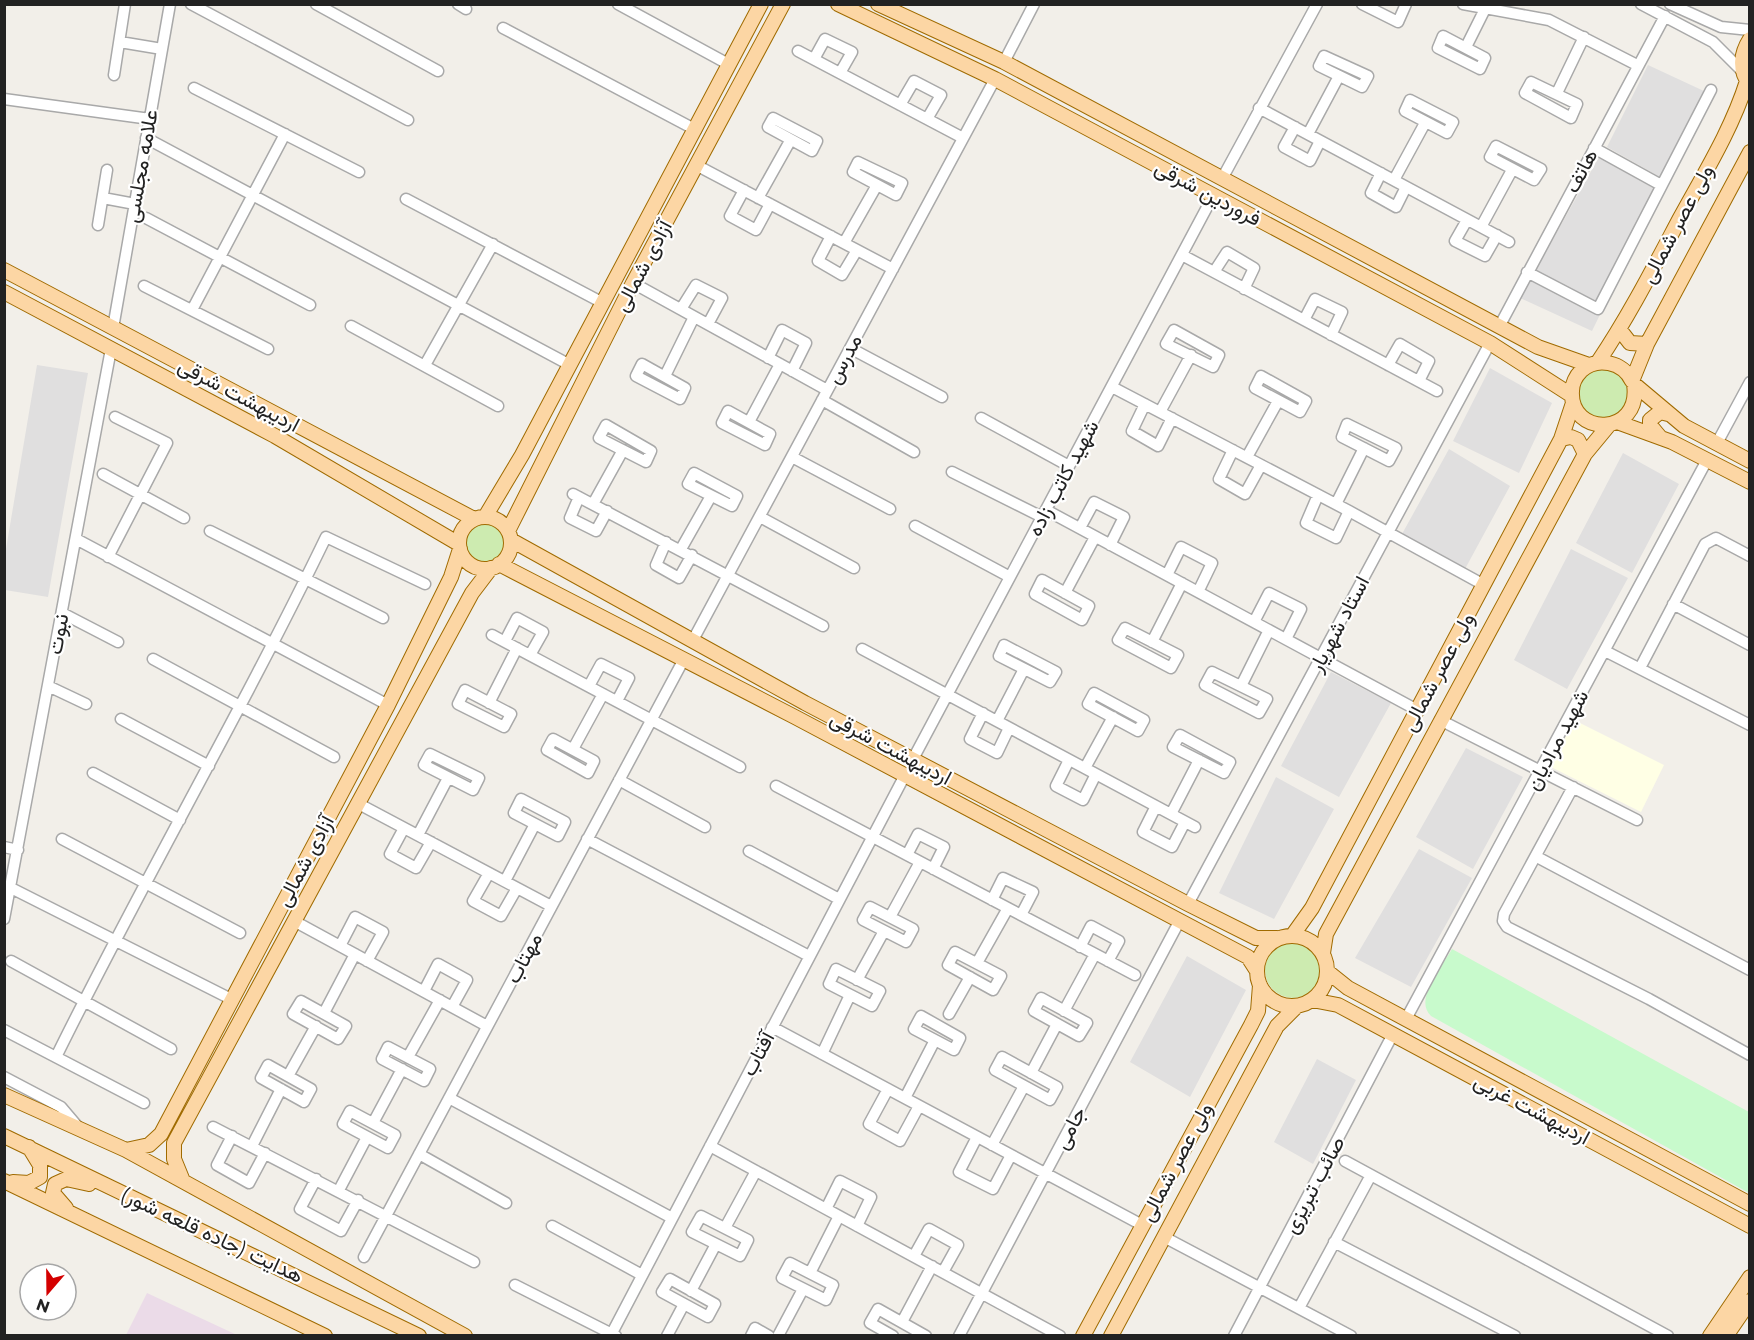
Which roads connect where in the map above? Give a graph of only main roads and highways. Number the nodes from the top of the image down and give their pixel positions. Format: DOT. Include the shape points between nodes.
graph roads {
  1 [pos="761,4"];
  2 [pos="783,4"];
  3 [pos="838,4"];
  4 [pos="878,4"];
  5 [pos="1749,39"];
  6 [pos="1746,79"];
  7 [pos="1749,152"];
  8 [pos="4,270"];
  9 [pos="4,292"];
  10 [pos="1620,330"];
  11 [pos="1647,344"];
  12 [pos="1554,354"];
  13 [pos="178,363"];
  14 [pos="1594,364"];
  15 [pos="1541,373"];
  16 [pos="169,380"];
  17 [pos="1633,382"];
  18 [pos="1572,399"];
  19 [pos="1668,414"];
  20 [pos="1613,424"];
  21 [pos="1660,437"];
  22 [pos="1561,439"];
  23 [pos="1586,454"];
  24 [pos="1749,461"];
  25 [pos="1749,482"];
  26 [pos="479,518"];
  27 [pos="509,535"];
  28 [pos="459,546"];
  29 [pos="495,566"];
  30 [pos="789,694"];
  31 [pos="777,707"];
  32 [pos="818,709"];
  33 [pos="811,725"];
  34 [pos="304,862"];
  35 [pos="320,871"];
  36 [pos="1312,909"];
  37 [pos="1333,922"];
  38 [pos="1245,933"];
  39 [pos="1292,936"];
  40 [pos="1277,938"];
  41 [pos="1235,950"];
  42 [pos="1323,953"];
  43 [pos="1328,972"];
  44 [pos="1258,978"];
  45 [pos="1356,993"];
  46 [pos="1312,1000"];
  47 [pos="1297,1006"];
  48 [pos="1342,1007"];
  49 [pos="1251,1025"];
  50 [pos="1271,1036"];
  51 [pos="4,1095"];
  52 [pos="161,1134"];
  53 [pos="4,1136"];
  54 [pos="174,1143"];
  55 [pos="28,1147"];
  56 [pos="126,1150"];
  57 [pos="5,1181"];
  58 [pos="183,1181"];
  59 [pos="1749,1204"];
  60 [pos="161,1211"];
  61 [pos="73,1213"];
  62 [pos="1749,1226"];
  63 [pos="1749,1277"];
  64 [pos="1749,1301"];
  65 [pos="326,1335"];
  66 [pos="419,1335"];
  67 [pos="465,1335"];
  68 [pos="1083,1335"];
  69 [pos="1111,1335"];
  70 [pos="1710,1335"];
  71 [pos="1726,1335"];
  1 -- 26 [label="main road, آزادی شمالی" via="570,365"];
  2 -- 27 [label="main road, آزادی شمالی" via="633,283"];
  3 -- 15 [label="main road, فروردین شرقی" via="995,79"];
  4 -- 12 [label="main road, فروردین شرقی" via="1004,62"];
  5 -- 6 [label="main road, ولی عصر شمالی" via="1742,59"];
  6 -- 10 [label="main road, ولی عصر شمالی" via="1735,114"];
  7 -- 11 [label="main road, ولی عصر شمالی"];
  8 -- 13 [label="main road, اردیبهشت شرقی"];
  9 -- 16 [label="main road, اردیبهشت شرقی"];
  10 -- 11 [label="main road" via="1630,343"];
  10 -- 14 [label="main road, ولی عصر شمالی"];
  11 -- 17 [label="main road, ولی عصر شمالی"];
  12 -- 14 [label="main road, فروردین شرقی"];
  12 -- 15 [label="main road" via="1552,369"];
  13 -- 16 [label="main road"];
  13 -- 26 [label="main road, اردیبهشت شرقی"];
  14 -- 17 [label="main road" via="1616,365"];
  14 -- 18 [label="main road" via="1576,377"];
  15 -- 18 [label="main road, فروردین شرقی"];
  16 -- 28 [label="main road, اردیبهشت شرقی" via="275,436"];
  17 -- 19 [label="main road"];
  17 -- 20 [label="main road" via="1634,402"];
  18 -- 20 [label="main road" via="1583,418 1600,425"];
  18 -- 22 [label="main road, ولی عصر شمالی"];
  19 -- 21 [label="main road" via="1660,412 1650,420"];
  19 -- 24 [label="main road"];
  20 -- 21 [label="main road"];
  20 -- 23 [label="main road, ولی عصر شمالی"];
  21 -- 25 [label="main road"];
  22 -- 23 [label="main road" via="1578,440"];
  22 -- 36 [label="main road, ولی عصر شمالی"];
  23 -- 37 [label="main road, ولی عصر شمالی"];
  26 -- 27 [label="main road" via="498,521"];
  26 -- 28 [label="main road" via="463,529"];
  27 -- 29 [label="main road" via="510,549"];
  27 -- 30 [label="main road, اردیبهشت شرقی"];
  28 -- 29 [label="main road" via="471,565"];
  28 -- 34 [label="main road, آزادی شمالی" via="451,577"];
  29 -- 31 [label="main road, اردیبهشت شرقی"];
  29 -- 35 [label="main road, آزادی شمالی" via="472,593"];
  30 -- 31 [label="main road" via="793,700 791,707"];
  30 -- 32 [label="main road, اردیبهشت شرقی"];
  31 -- 33 [label="main road, اردیبهشت شرقی"];
  32 -- 33 [label="main road" via="808,714"];
  32 -- 38 [label="main road, اردیبهشت شرقی"];
  33 -- 41 [label="main road, اردیبهشت شرقی"];
  34 -- 35 [label="main road"];
  34 -- 52 [label="main road, آزادی شمالی"];
  35 -- 54 [label="main road, آزادی شمالی"];
  36 -- 37 [label="main road" via="1319,920"];
  36 -- 39 [label="main road, ولی عصر شمالی"];
  37 -- 42 [label="main road, ولی عصر شمالی"];
  38 -- 40 [label="main road, اردیبهشت شرقی" via="1256,938"];
  38 -- 41 [label="main road" via="1245,945"];
  39 -- 40 [label="main road"];
  39 -- 42 [label="main road" via="1308,939"];
  40 -- 44 [label="main road" via="1262,952"];
  41 -- 44 [label="main road, اردیبهشت شرقی" via="1248,957"];
  42 -- 43 [label="main road"];
  43 -- 45 [label="main road, اردیبهشت غربی"];
  43 -- 46 [label="main road" via="1322,990"];
  44 -- 47 [label="main road" via="1269,998"];
  44 -- 49 [label="main road, ولی عصر شمالی" via="1258,1011"];
  45 -- 48 [label="main road" via="1343,999"];
  45 -- 59 [label="main road, اردیبهشت غربی"];
  46 -- 47 [label="main road"];
  46 -- 48 [label="main road, اردیبهشت غربی"];
  47 -- 50 [label="main road, ولی عصر شمالی"];
  48 -- 62 [label="main road, اردیبهشت غربی"];
  49 -- 50 [label="main road" via="1265,1022 1271,1028"];
  49 -- 68 [label="main road, ولی عصر شمالی"];
  50 -- 69 [label="main road, ولی عصر شمالی"];
  51 -- 56 [label="main road"];
  52 -- 54 [label="main road" via="167,1143"];
  52 -- 56 [label="main road" via="149,1145"];
  53 -- 55 [label="main road, هدایت (جاده قلعه شور)"];
  54 -- 58 [label="main road" via="174,1159"];
  55 -- 57 [label="main road" via="40,1165 40,1177 29,1183"];
  55 -- 60 [label="main road, هدایت (جاده قلعه شور)"];
  56 -- 58 [label="main road"];
  57 -- 61 [label="main road, هدایت (جاده قلعه شور)"];
  58 -- 67 [label="main road"];
  60 -- 61 [label="main road" via="75,1179 60,1180 53,1193"];
  60 -- 66 [label="main road, هدایت (جاده قلعه شور)"];
  61 -- 65 [label="main road, هدایت (جاده قلعه شور)"];
  63 -- 70 [label="main road"];
  64 -- 71 [label="main road"];
}
